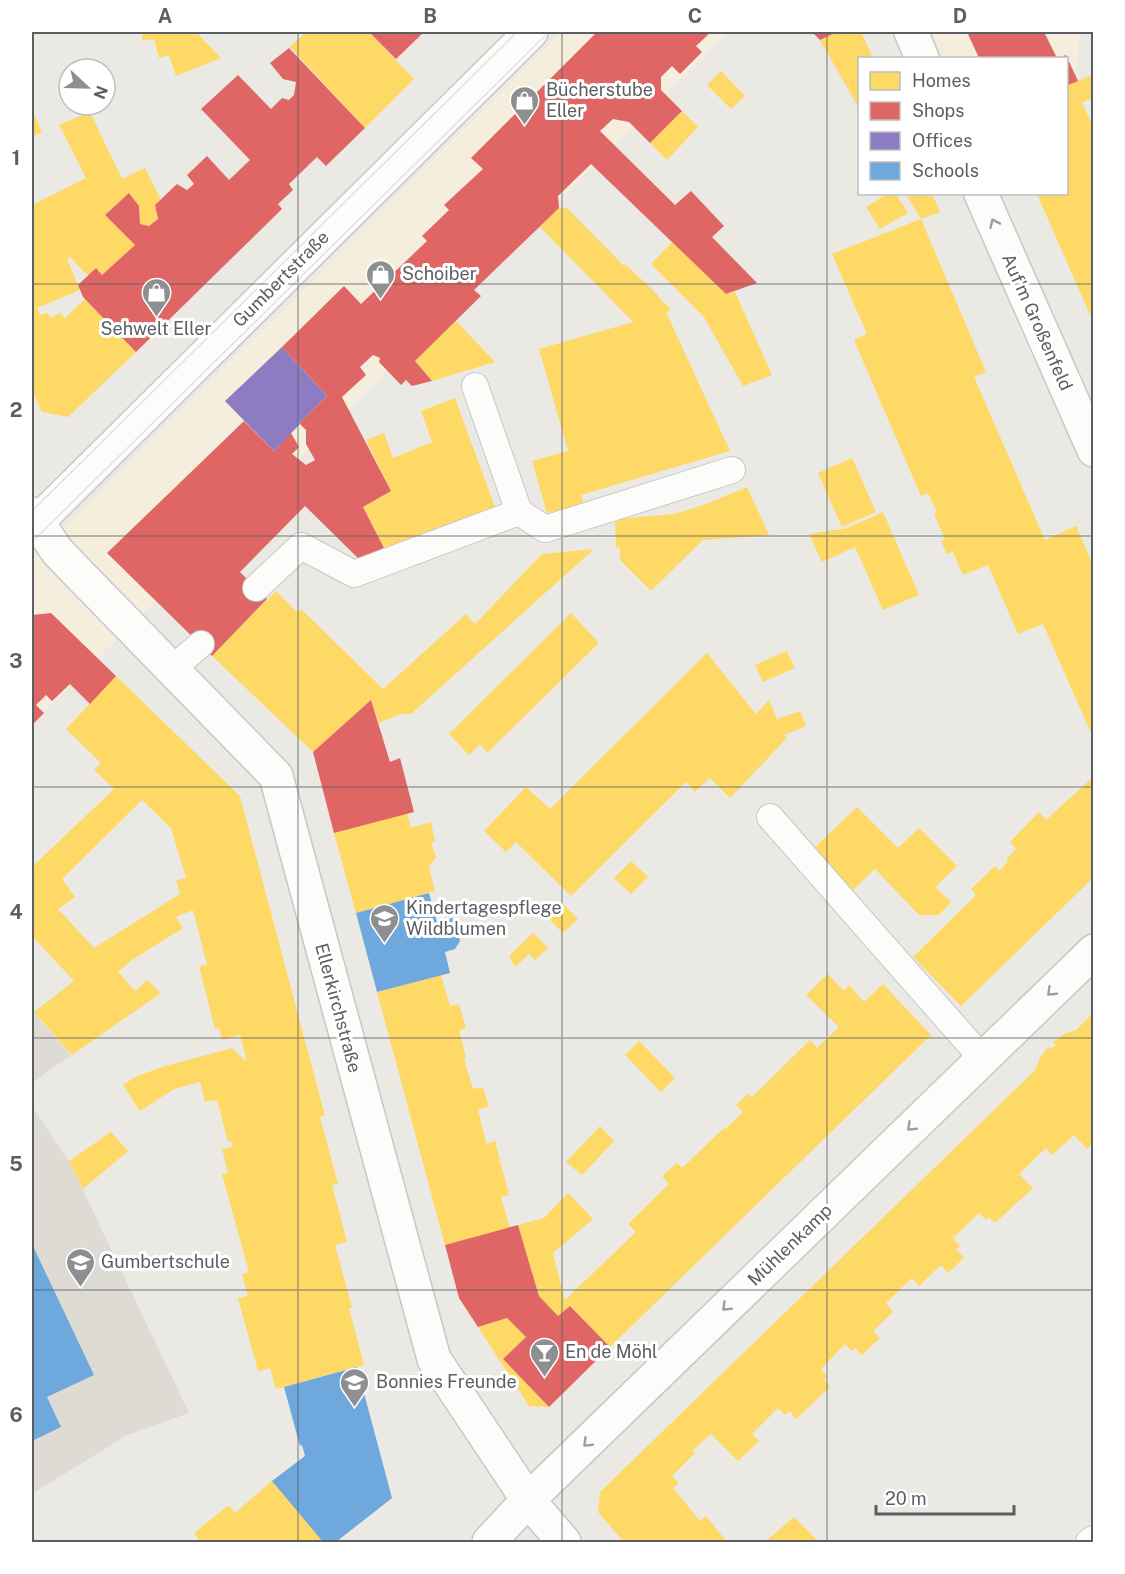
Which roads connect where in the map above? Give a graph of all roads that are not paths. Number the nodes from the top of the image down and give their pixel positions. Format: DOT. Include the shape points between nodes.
graph roads {
  1 [pos="531,32"];
  2 [pos="911,32"];
  3 [pos="922,57"];
  4 [pos="981,195"];
  5 [pos="475,386"];
  6 [pos="1094,450"];
  7 [pos="732,470"];
  8 [pos="519,512"];
  9 [pos="33,521"];
  10 [pos="256,588"];
  11 [pos="201,644"];
  12 [pos="172,669"];
  13 [pos="770,818"];
  14 [pos="1094,951"];
  15 [pos="982,1058"];
  16 [pos="528,1500"];
  17 [pos="1094,1539"];
  18 [pos="489,1542"];
  19 [pos="564,1542"];
  20 [pos="1089,1542"];
  1 -- 9 [label="street, Gumbertstraße"];
  2 -- 3 [label="street"];
  6 -- 4 [label="street, Auf'm Großenfeld, one-way"];
  5 -- 8 [label="lane"];
  7 -- 8 [label="lane" via="545,529"];
  8 -- 10 [label="lane" via="354,574 302,546"];
  9 -- 12 [label="street, Ellerkirchstraße" via="57,551"];
  11 -- 12 [label="lane"];
  12 -- 16 [label="street, Ellerkirchstraße" via="276,776 434,1359"];
  13 -- 15 [label="lane"];
  14 -- 15 [label="street, Mühlenkamp, one-way"];
  15 -- 16 [label="street, Mühlenkamp, one-way"];
  16 -- 18 [label="street, Mühlenkamp"];
  16 -- 19 [label="street, Ellerkirchstraße"];
  17 -- 20 [label="lane"];
}
